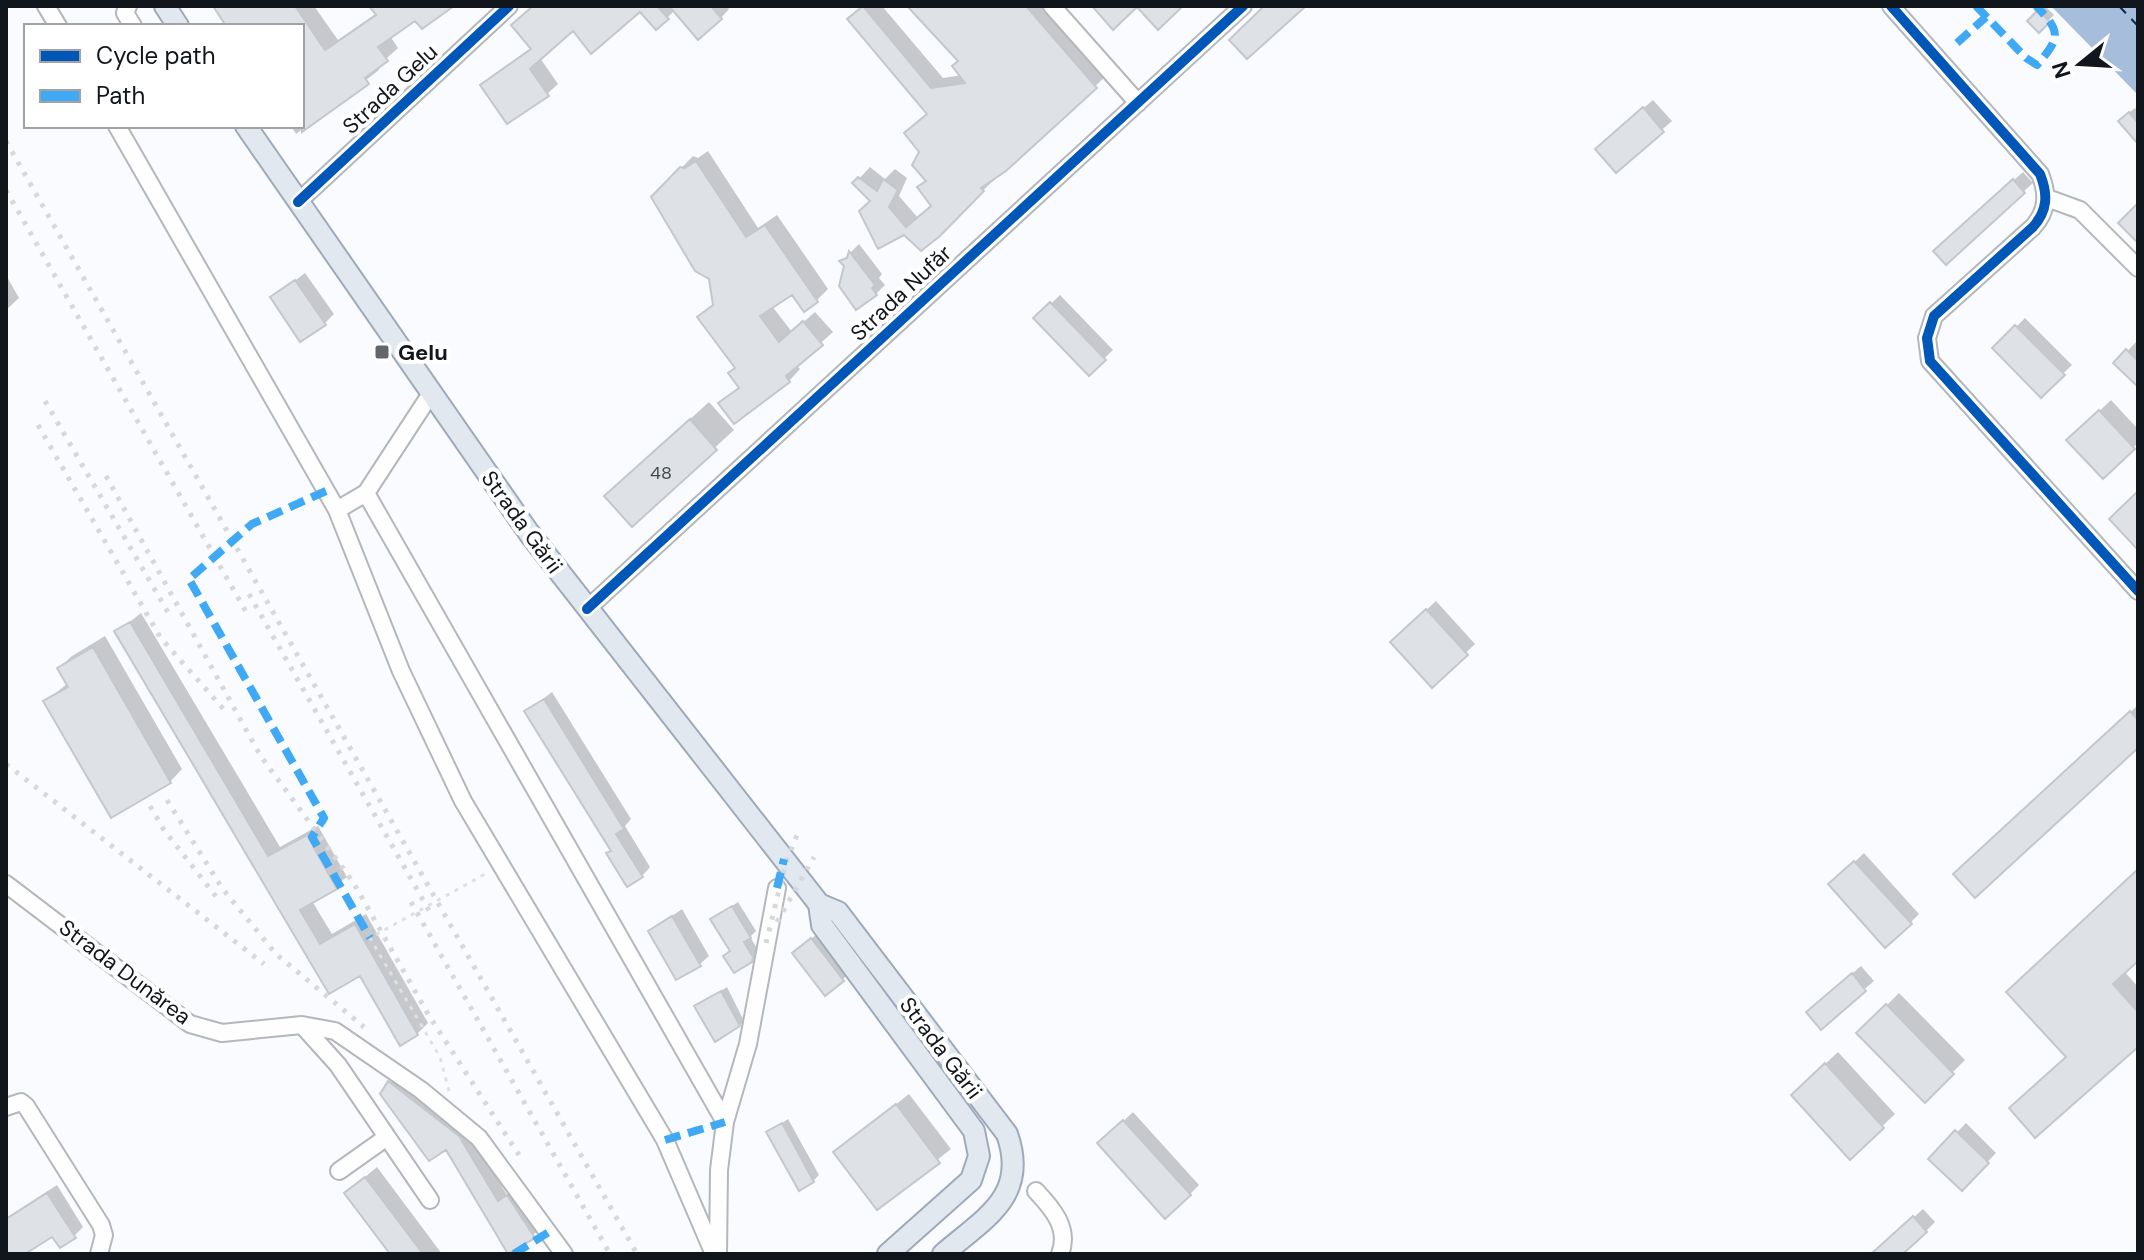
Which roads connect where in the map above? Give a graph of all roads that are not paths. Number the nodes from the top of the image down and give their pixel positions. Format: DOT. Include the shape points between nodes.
graph roads {
  1 [pos="46,6"];
  2 [pos="128,6"];
  3 [pos="165,6"];
  4 [pos="509,6"];
  5 [pos="1052,6"];
  6 [pos="1243,6"];
  7 [pos="1891,6"];
  8 [pos="57,24"];
  9 [pos="132,24"];
  10 [pos="177,24"];
  11 [pos="1138,103"];
  12 [pos="118,128"];
  13 [pos="247,128"];
  14 [pos="2047,198"];
  15 [pos="298,202"];
  16 [pos="2138,268"];
  17 [pos="430,395"];
  18 [pos="366,493"];
  19 [pos="337,510"];
  20 [pos="2138,591"];
  21 [pos="587,609"];
  22 [pos="6,884"];
  23 [pos="777,888"];
  24 [pos="819,904"];
  25 [pos="302,1025"];
  26 [pos="6,1107"];
  27 [pos="725,1122"];
  28 [pos="387,1137"];
  29 [pos="339,1171"];
  30 [pos="1036,1191"];
  31 [pos="430,1200"];
  32 [pos="99,1254"];
  33 [pos="564,1254"];
  34 [pos="716,1254"];
  35 [pos="888,1254"];
  36 [pos="943,1254"];
  37 [pos="1060,1254"];
  1 -- 8 [label="street"];
  2 -- 9 [label="street" via="125,13"];
  3 -- 10 [label="main road"];
  4 -- 15 [label="street, Strada Gelu"];
  5 -- 11 [label="street"];
  6 -- 11 [label="street, Strada Nufăr"];
  7 -- 14 [label="street" via="2040,174"];
  11 -- 21 [label="street, Strada Nufăr"];
  12 -- 19 [label="street"];
  13 -- 15 [label="main road, Strada Gării"];
  14 -- 16 [label="street" via="2080,210"];
  14 -- 20 [label="street" via="2033,227 1934,316 1927,338 1929,354 1938,373"];
  15 -- 17 [label="main road, Strada Gării"];
  17 -- 18 [label="street"];
  17 -- 21 [label="main road, Strada Gării"];
  18 -- 19 [label="street"];
  18 -- 27 [label="street"];
  19 -- 34 [label="street" via="401,671 463,801 665,1140"];
  21 -- 24 [label="main road, Strada Gării"];
  22 -- 25 [label="street, Strada Dunărea" via="190,1024 222,1033"];
  23 -- 27 [label="street" via="748,1044"];
  24 -- 35 [label="main road, Strada Gării" via="822,925 974,1131 979,1156 971,1180"];
  24 -- 36 [label="main road, Strada Gării" via="838,912 1007,1134 1015,1160 1006,1196"];
  25 -- 28 [label="street" via="338,1065"];
  25 -- 33 [label="street, Strada Dunărea" via="335,1031 479,1138"];
  26 -- 32 [label="street" via="21,1102 26,1106 76,1185 101,1225"];
  27 -- 34 [label="street"];
  28 -- 29 [label="street"];
  28 -- 31 [label="street"];
  30 -- 37 [label="street" via="1054,1210 1064,1234"];
}
